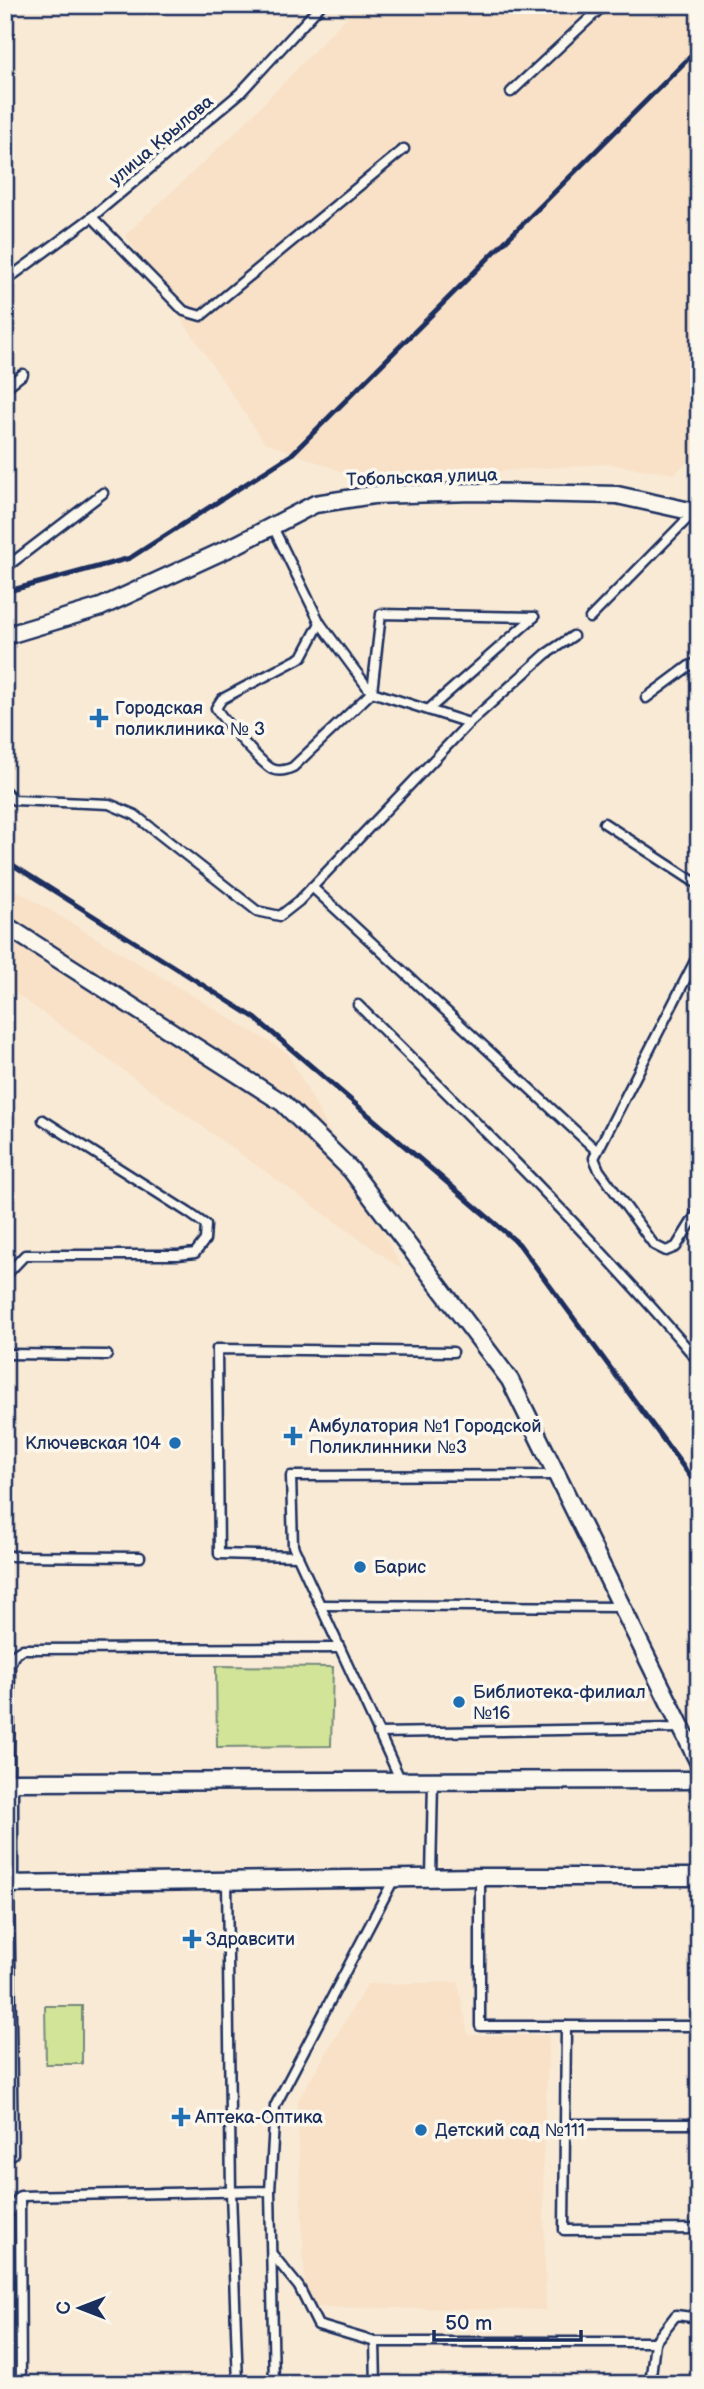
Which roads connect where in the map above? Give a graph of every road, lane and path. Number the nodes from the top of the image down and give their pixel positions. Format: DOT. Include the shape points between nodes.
graph roads {
  1 [pos="14,5"];
  2 [pos="321,5"];
  3 [pos="604,5"];
  4 [pos="5,14"];
  5 [pos="510,92"];
  6 [pos="404,149"];
  7 [pos="92,217"];
  8 [pos="5,281"];
  9 [pos="23,374"];
  10 [pos="5,388"];
  11 [pos="103,493"];
  12 [pos="697,512"];
  13 [pos="273,527"];
  14 [pos="5,568"];
  15 [pos="590,618"];
  16 [pos="320,623"];
  17 [pos="5,636"];
  18 [pos="573,636"];
  19 [pos="699,662"];
  20 [pos="372,692"];
  21 [pos="646,698"];
  22 [pos="428,710"];
  23 [pos="469,723"];
  24 [pos="5,792"];
  25 [pos="604,823"];
  26 [pos="699,885"];
  27 [pos="312,887"];
  28 [pos="5,925"];
  29 [pos="699,953"];
  30 [pos="358,1005"];
  31 [pos="43,1120"];
  32 [pos="597,1151"];
  33 [pos="699,1210"];
  34 [pos="5,1276"];
  35 [pos="453,1352"];
  36 [pos="5,1354"];
  37 [pos="107,1355"];
  38 [pos="699,1362"];
  39 [pos="557,1475"];
  40 [pos="5,1556"];
  41 [pos="298,1556"];
  42 [pos="139,1557"];
  43 [pos="320,1605"];
  44 [pos="622,1606"];
  45 [pos="339,1648"];
  46 [pos="681,1728"];
  47 [pos="379,1732"];
  48 [pos="699,1763"];
  49 [pos="699,1780"];
  50 [pos="401,1781"];
  51 [pos="433,1781"];
  52 [pos="9,1782"];
  53 [pos="480,1877"];
  54 [pos="699,1877"];
  55 [pos="431,1878"];
  56 [pos="394,1879"];
  57 [pos="227,1881"];
  58 [pos="7,1884"];
  59 [pos="566,2026"];
  60 [pos="699,2026"];
  61 [pos="565,2124"];
  62 [pos="699,2124"];
  63 [pos="13,2154"];
  64 [pos="270,2191"];
  65 [pos="231,2192"];
  66 [pos="20,2196"];
  67 [pos="5,2215"];
  68 [pos="699,2229"];
  69 [pos="273,2255"];
  70 [pos="699,2318"];
  71 [pos="374,2342"];
  72 [pos="655,2342"];
  73 [pos="21,2384"];
  74 [pos="238,2384"];
  75 [pos="274,2384"];
  76 [pos="376,2384"];
  77 [pos="650,2384"];
  1 -- 4 [label="lane"];
  2 -- 7 [label="lane, улица Крылова" via="240,93"];
  3 -- 5 [label="lane"];
  6 -- 7 [label="lane" via="201,316 184,311"];
  7 -- 8 [label="lane, улица Крылова"];
  9 -- 10 [label="lane"];
  11 -- 14 [label="lane"];
  12 -- 13 [label="street, Тобольская улица" via="617,495 373,495 315,503"];
  12 -- 15 [label="lane"];
  13 -- 16 [label="lane"];
  13 -- 17 [label="street, Тобольская улица" via="101,607"];
  16 -- 20 [label="lane"];
  16 -- 20 [label="lane" via="302,657 222,699 216,708 222,719 273,769 286,771"];
  18 -- 23 [label="lane" via="545,654"];
  19 -- 21 [label="lane"];
  20 -- 22 [label="lane"];
  20 -- 22 [label="lane" via="382,614 534,617"];
  22 -- 23 [label="lane"];
  23 -- 27 [label="lane"];
  24 -- 27 [label="lane" via="14,800 109,804 135,815 257,911 280,916"];
  25 -- 26 [label="lane"];
  27 -- 32 [label="lane"];
  28 -- 39 [label="street" via="283,1103 351,1170 510,1380"];
  29 -- 32 [label="lane"];
  30 -- 38 [label="lane" via="510,1155"];
  31 -- 34 [label="lane" via="206,1225 205,1240 195,1253 178,1255 25,1255"];
  32 -- 33 [label="lane" via="594,1158 599,1170 654,1245 666,1251 676,1247"];
  35 -- 41 [label="lane" via="217,1349 219,1554"];
  36 -- 37 [label="lane"];
  39 -- 41 [label="lane" via="291,1476 293,1546"];
  39 -- 44 [label="street"];
  40 -- 42 [label="lane"];
  41 -- 43 [label="lane"];
  43 -- 44 [label="lane"];
  43 -- 45 [label="lane"];
  44 -- 46 [label="street"];
  45 -- 47 [label="lane"];
  45 -- 52 [label="lane" via="23,1649 10,1664"];
  46 -- 47 [label="lane"];
  46 -- 48 [label="street"];
  47 -- 50 [label="lane"];
  49 -- 51 [label="street"];
  50 -- 51 [label="street"];
  50 -- 52 [label="street"];
  51 -- 55 [label="lane"];
  52 -- 58 [label="street"];
  53 -- 54 [label="street"];
  53 -- 55 [label="street"];
  53 -- 59 [label="lane" via="480,2026"];
  55 -- 56 [label="street"];
  56 -- 57 [label="street"];
  56 -- 64 [label="lane" via="275,2106"];
  57 -- 58 [label="street"];
  57 -- 65 [label="lane"];
  58 -- 63 [label="lane"];
  59 -- 60 [label="lane"];
  59 -- 61 [label="lane"];
  61 -- 62 [label="lane"];
  61 -- 68 [label="lane" via="564,2230"];
  64 -- 65 [label="lane"];
  64 -- 69 [label="lane"];
  65 -- 66 [label="lane"];
  65 -- 74 [label="lane"];
  66 -- 67 [label="lane"];
  66 -- 73 [label="lane"];
  69 -- 71 [label="lane" via="299,2287 318,2325"];
  69 -- 75 [label="lane"];
  70 -- 72 [label="lane" via="676,2315"];
  71 -- 72 [label="lane"];
  71 -- 76 [label="lane"];
  72 -- 77 [label="lane"];
}
